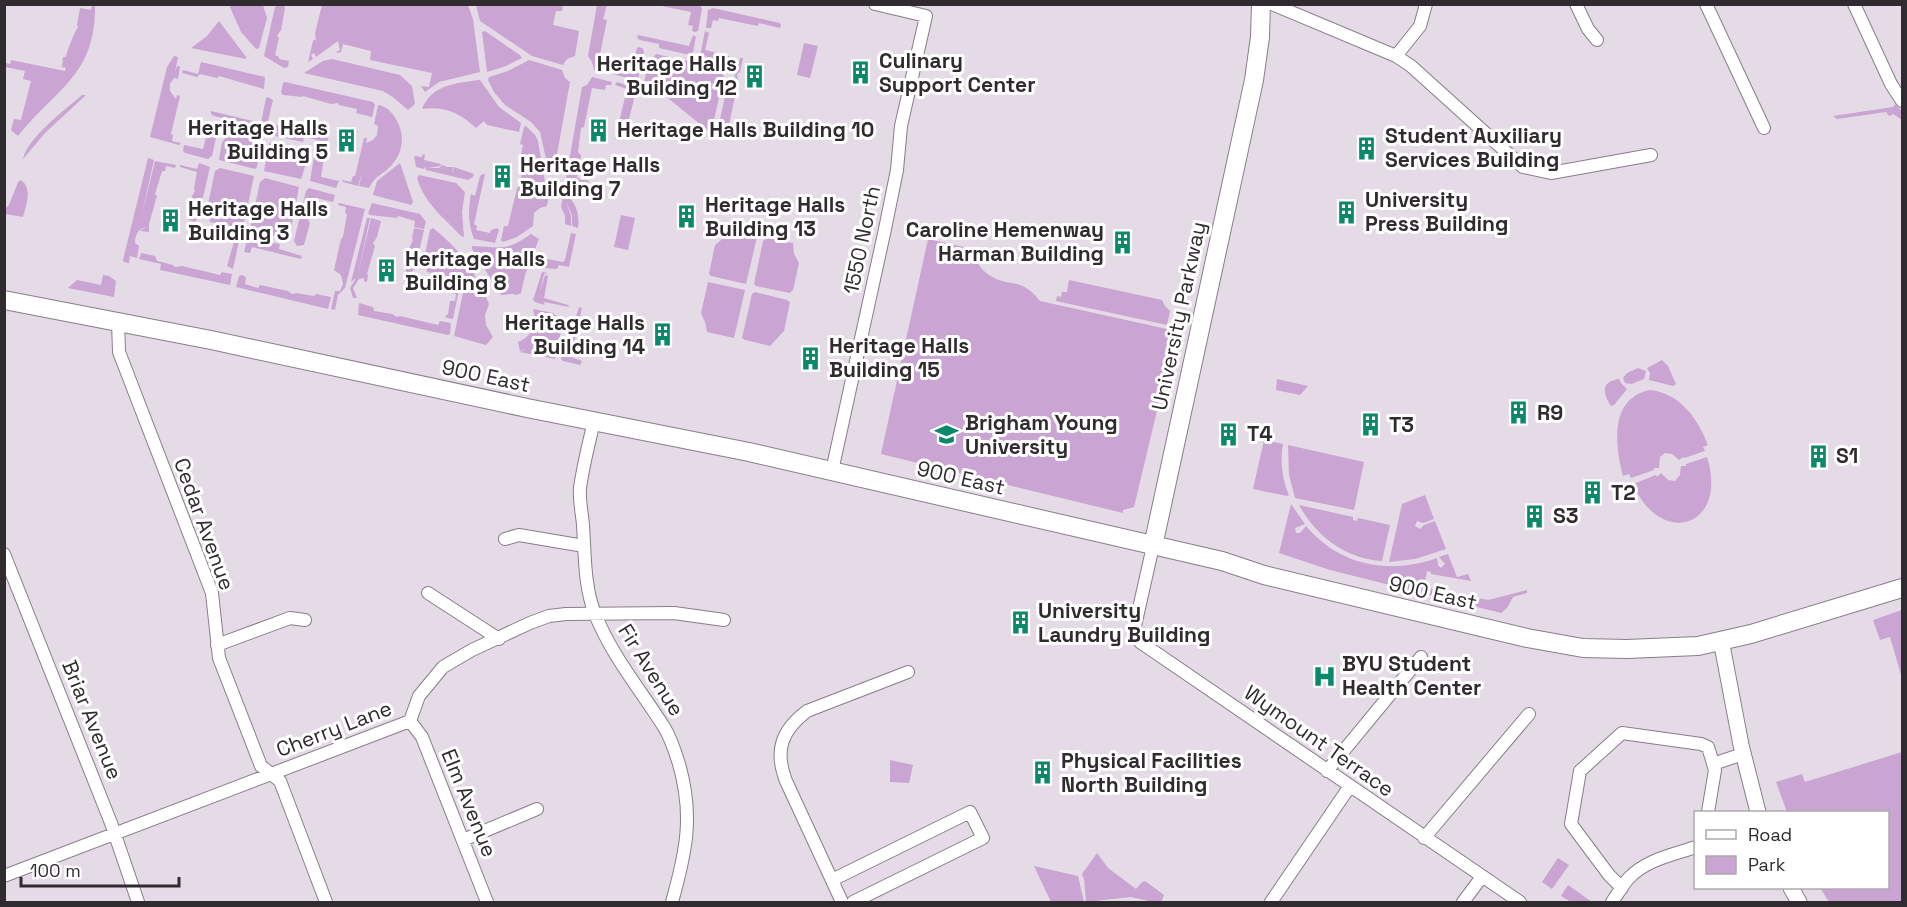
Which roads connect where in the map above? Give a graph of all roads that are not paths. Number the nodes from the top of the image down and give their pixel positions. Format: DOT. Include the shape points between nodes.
graph roads {
  1 [pos="875,4"];
  2 [pos="1261,4"];
  3 [pos="1272,4"];
  4 [pos="1426,4"];
  5 [pos="1576,4"];
  6 [pos="1706,4"];
  7 [pos="1854,4"];
  8 [pos="1597,39"];
  9 [pos="1396,56"];
  10 [pos="1902,101"];
  11 [pos="1764,128"];
  12 [pos="1651,155"];
  13 [pos="4,300"];
  14 [pos="118,321"];
  15 [pos="594,421"];
  16 [pos="832,471"];
  17 [pos="505,539"];
  18 [pos="584,546"];
  19 [pos="1153,546"];
  20 [pos="4,554"];
  21 [pos="1902,588"];
  22 [pos="428,593"];
  23 [pos="595,614"];
  24 [pos="305,620"];
  25 [pos="724,620"];
  26 [pos="1136,636"];
  27 [pos="499,639"];
  28 [pos="1721,640"];
  29 [pos="217,645"];
  30 [pos="1421,657"];
  31 [pos="908,672"];
  32 [pos="1529,714"];
  33 [pos="410,722"];
  34 [pos="1743,754"];
  35 [pos="1713,765"];
  36 [pos="1327,771"];
  37 [pos="270,774"];
  38 [pos="1350,786"];
  39 [pos="537,809"];
  40 [pos="1708,811"];
  41 [pos="1757,811"];
  42 [pos="115,833"];
  43 [pos="1424,838"];
  44 [pos="463,840"];
  45 [pos="1694,847"];
  46 [pos="4,876"];
  47 [pos="1481,878"];
  48 [pos="832,880"];
  49 [pos="1622,888"];
  50 [pos="1792,889"];
  51 [pos="138,903"];
  52 [pos="326,903"];
  53 [pos="487,903"];
  54 [pos="672,903"];
  55 [pos="842,903"];
  56 [pos="853,903"];
  57 [pos="1271,903"];
  58 [pos="1463,903"];
  59 [pos="1520,903"];
  60 [pos="1612,903"];
  61 [pos="1799,903"];
  1 -- 16 [label="street, 1550 North" via="926,16"];
  2 -- 19 [label="main road, University Parkway" via="1254,80"];
  3 -- 9 [label="street"];
  4 -- 9 [label="street" via="1420,26"];
  5 -- 8 [label="street"];
  6 -- 11 [label="street"];
  7 -- 10 [label="street"];
  9 -- 12 [label="street" via="1523,167 1551,173"];
  13 -- 14 [label="main road, 900 East"];
  14 -- 15 [label="main road, 900 East"];
  14 -- 29 [label="street, Cedar Avenue" via="119,352 212,593"];
  15 -- 16 [label="main road, 900 East"];
  15 -- 18 [label="street, Fir Avenue" via="580,490"];
  16 -- 19 [label="main road, 900 East"];
  17 -- 18 [label="street" via="519,535"];
  18 -- 23 [label="street, Fir Avenue"];
  19 -- 26 [label="street, University Parkway"];
  19 -- 28 [label="main road, 900 East" via="1554,644 1654,649"];
  20 -- 42 [label="street, Briar Avenue"];
  21 -- 28 [label="main road, 900 East"];
  22 -- 27 [label="street"];
  23 -- 25 [label="street, Cherry Lane" via="674,613"];
  23 -- 27 [label="street, Cherry Lane" via="549,616"];
  23 -- 54 [label="street, Fir Avenue" via="620,664 665,729 685,783 688,831"];
  24 -- 29 [label="street" via="290,618"];
  26 -- 36 [label="street, Wymount Terrace" via="1152,651"];
  27 -- 33 [label="street, Cherry Lane" via="444,667 419,696"];
  28 -- 34 [label="street"];
  29 -- 37 [label="street, Cedar Avenue" via="261,766"];
  30 -- 36 [label="street"];
  31 -- 48 [label="street" via="807,711 794,722 780,747 780,767"];
  32 -- 43 [label="street"];
  33 -- 37 [label="street, Cherry Lane"];
  33 -- 44 [label="street, Elm Avenue" via="422,737"];
  34 -- 35 [label="street"];
  34 -- 41 [label="street"];
  35 -- 40 [label="street"];
  35 -- 49 [label="street" via="1708,747 1701,744 1622,733 1580,771 1571,824"];
  36 -- 38 [label="street, Wymount Terrace"];
  37 -- 42 [label="street, Cherry Lane"];
  37 -- 52 [label="street, Cedar Avenue" via="280,781"];
  38 -- 43 [label="street, Wymount Terrace"];
  38 -- 57 [label="street"];
  39 -- 44 [label="street"];
  42 -- 46 [label="street, Cherry Lane"];
  42 -- 51 [label="street, Briar Avenue"];
  43 -- 47 [label="street, Wymount Terrace"];
  44 -- 53 [label="street, Elm Avenue"];
  45 -- 49 [label="street" via="1649,863"];
  47 -- 58 [label="street"];
  47 -- 59 [label="street, Wymount Terrace"];
  48 -- 55 [label="street"];
  48 -- 56 [label="street" via="970,812 983,838"];
  49 -- 60 [label="street"];
  50 -- 61 [label="street"];
}
